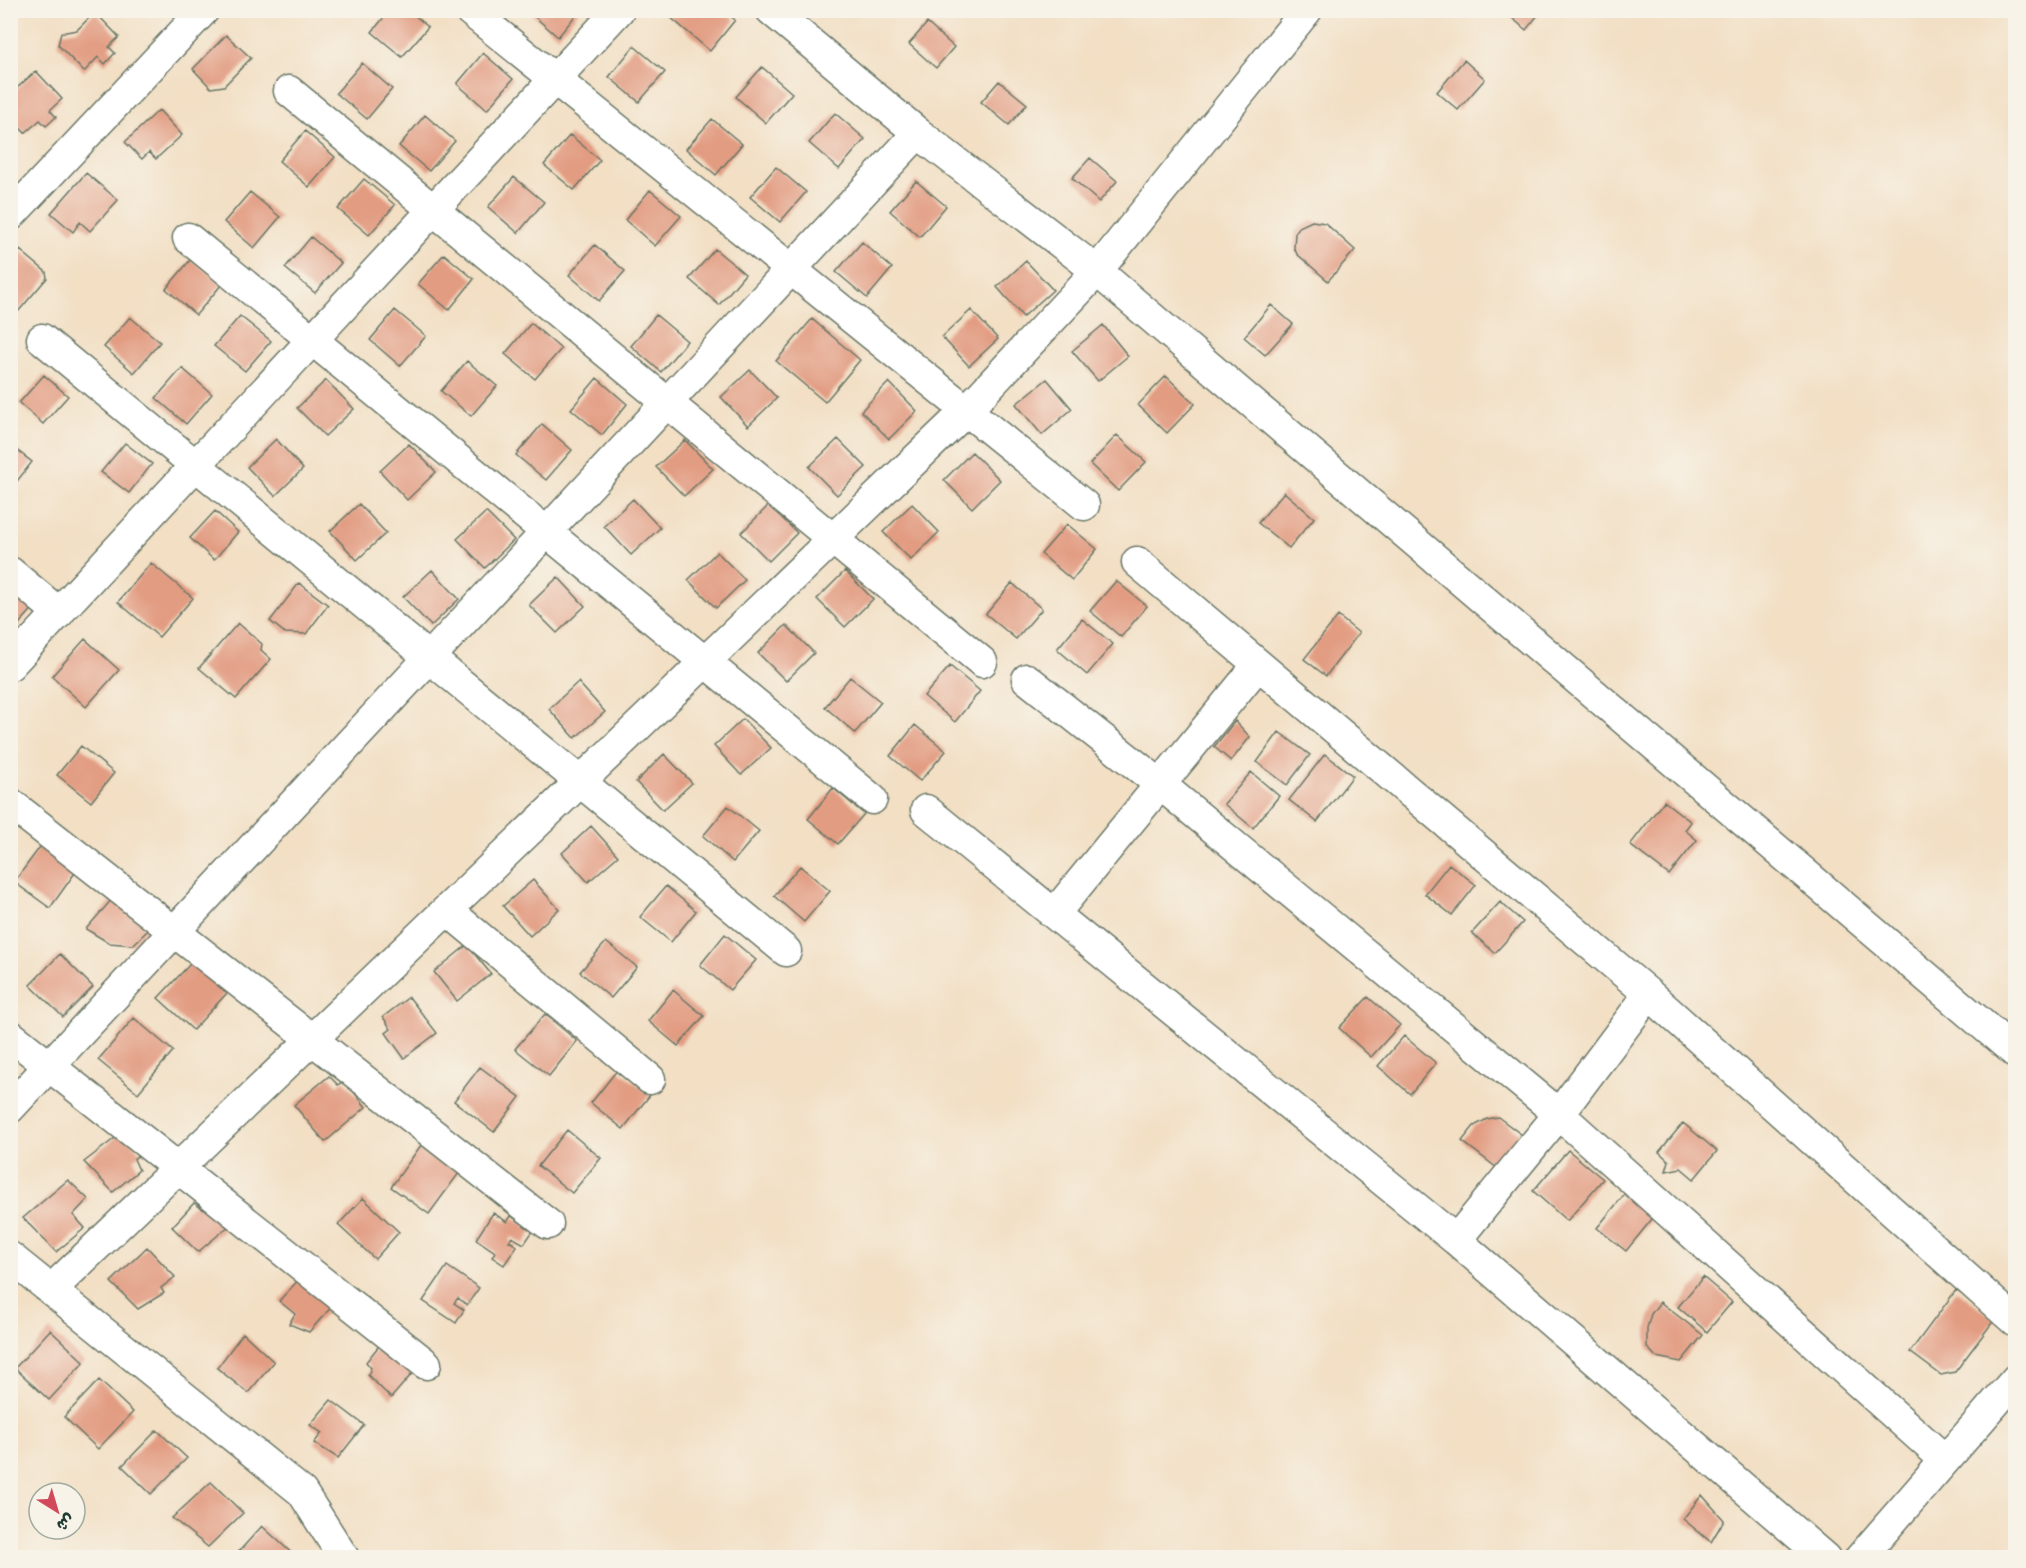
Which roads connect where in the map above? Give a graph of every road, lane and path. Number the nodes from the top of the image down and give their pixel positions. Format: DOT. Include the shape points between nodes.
graph roads {
  1 [pos="204,10"];
  2 [pos="469,10"];
  3 [pos="619,10"];
  4 [pos="771,10"];
  5 [pos="1307,10"];
  6 [pos="555,79"];
  7 [pos="289,92"];
  8 [pos="918,132"];
  9 [pos="433,210"];
  10 [pos="10,216"];
  11 [pos="188,238"];
  12 [pos="791,270"];
  13 [pos="1098,271"];
  14 [pos="42,339"];
  15 [pos="312,340"];
  16 [pos="667,403"];
  17 [pos="966,411"];
  18 [pos="196,466"];
  19 [pos="1084,505"];
  20 [pos="546,533"];
  21 [pos="832,540"];
  22 [pos="1137,562"];
  23 [pos="10,572"];
  24 [pos="59,613"];
  25 [pos="429,658"];
  26 [pos="982,662"];
  27 [pos="704,663"];
  28 [pos="10,665"];
  29 [pos="1258,665"];
  30 [pos="1027,679"];
  31 [pos="580,782"];
  32 [pos="1161,785"];
  33 [pos="872,799"];
  34 [pos="10,803"];
  35 [pos="926,810"];
  36 [pos="447,910"];
  37 [pos="1055,913"];
  38 [pos="175,932"];
  39 [pos="786,951"];
  40 [pos="1649,994"];
  41 [pos="10,1035"];
  42 [pos="312,1039"];
  43 [pos="2016,1053"];
  44 [pos="50,1066"];
  45 [pos="650,1079"];
  46 [pos="10,1108"];
  47 [pos="1559,1114"];
  48 [pos="178,1167"];
  49 [pos="548,1224"];
  50 [pos="1456,1240"];
  51 [pos="10,1257"];
  52 [pos="51,1290"];
  53 [pos="2016,1322"];
  54 [pos="426,1364"];
  55 [pos="2016,1380"];
  56 [pos="1945,1460"];
  57 [pos="344,1557"];
  58 [pos="1825,1557"];
  59 [pos="1860,1557"];
  1 -- 10 [label="street"];
  2 -- 6 [label="street"];
  3 -- 6 [label="street"];
  4 -- 8 [label="street"];
  5 -- 13 [label="street"];
  6 -- 9 [label="street"];
  6 -- 12 [label="street"];
  7 -- 9 [label="street"];
  8 -- 12 [label="street"];
  8 -- 13 [label="street"];
  9 -- 15 [label="street"];
  9 -- 16 [label="street"];
  11 -- 15 [label="street"];
  12 -- 16 [label="street"];
  12 -- 17 [label="street"];
  13 -- 17 [label="street"];
  13 -- 43 [label="street"];
  14 -- 18 [label="street"];
  15 -- 18 [label="street"];
  15 -- 20 [label="street"];
  16 -- 20 [label="street"];
  16 -- 21 [label="street"];
  17 -- 19 [label="street"];
  17 -- 21 [label="street"];
  18 -- 24 [label="street"];
  18 -- 25 [label="street"];
  20 -- 25 [label="street"];
  20 -- 27 [label="street"];
  21 -- 26 [label="street"];
  21 -- 27 [label="street"];
  22 -- 29 [label="street"];
  23 -- 24 [label="street"];
  24 -- 28 [label="street"];
  25 -- 31 [label="street"];
  25 -- 38 [label="street"];
  27 -- 31 [label="street"];
  27 -- 33 [label="street"];
  29 -- 32 [label="street"];
  29 -- 40 [label="street"];
  30 -- 32 [label="street"];
  31 -- 36 [label="street"];
  31 -- 39 [label="street"];
  32 -- 37 [label="street"];
  32 -- 47 [label="street"];
  34 -- 38 [label="street"];
  35 -- 37 [label="street"];
  36 -- 42 [label="street"];
  36 -- 45 [label="street"];
  37 -- 50 [label="street"];
  38 -- 42 [label="street"];
  38 -- 44 [label="street"];
  40 -- 47 [label="street"];
  40 -- 53 [label="street"];
  41 -- 44 [label="street"];
  42 -- 48 [label="street"];
  42 -- 49 [label="street"];
  44 -- 46 [label="street"];
  44 -- 48 [label="street"];
  47 -- 50 [label="street"];
  47 -- 56 [label="street"];
  48 -- 52 [label="street"];
  48 -- 54 [label="street"];
  50 -- 58 [label="street"];
  51 -- 52 [label="street"];
  52 -- 57 [label="street" via="302,1492"];
  55 -- 56 [label="street"];
  56 -- 59 [label="street"];
}
